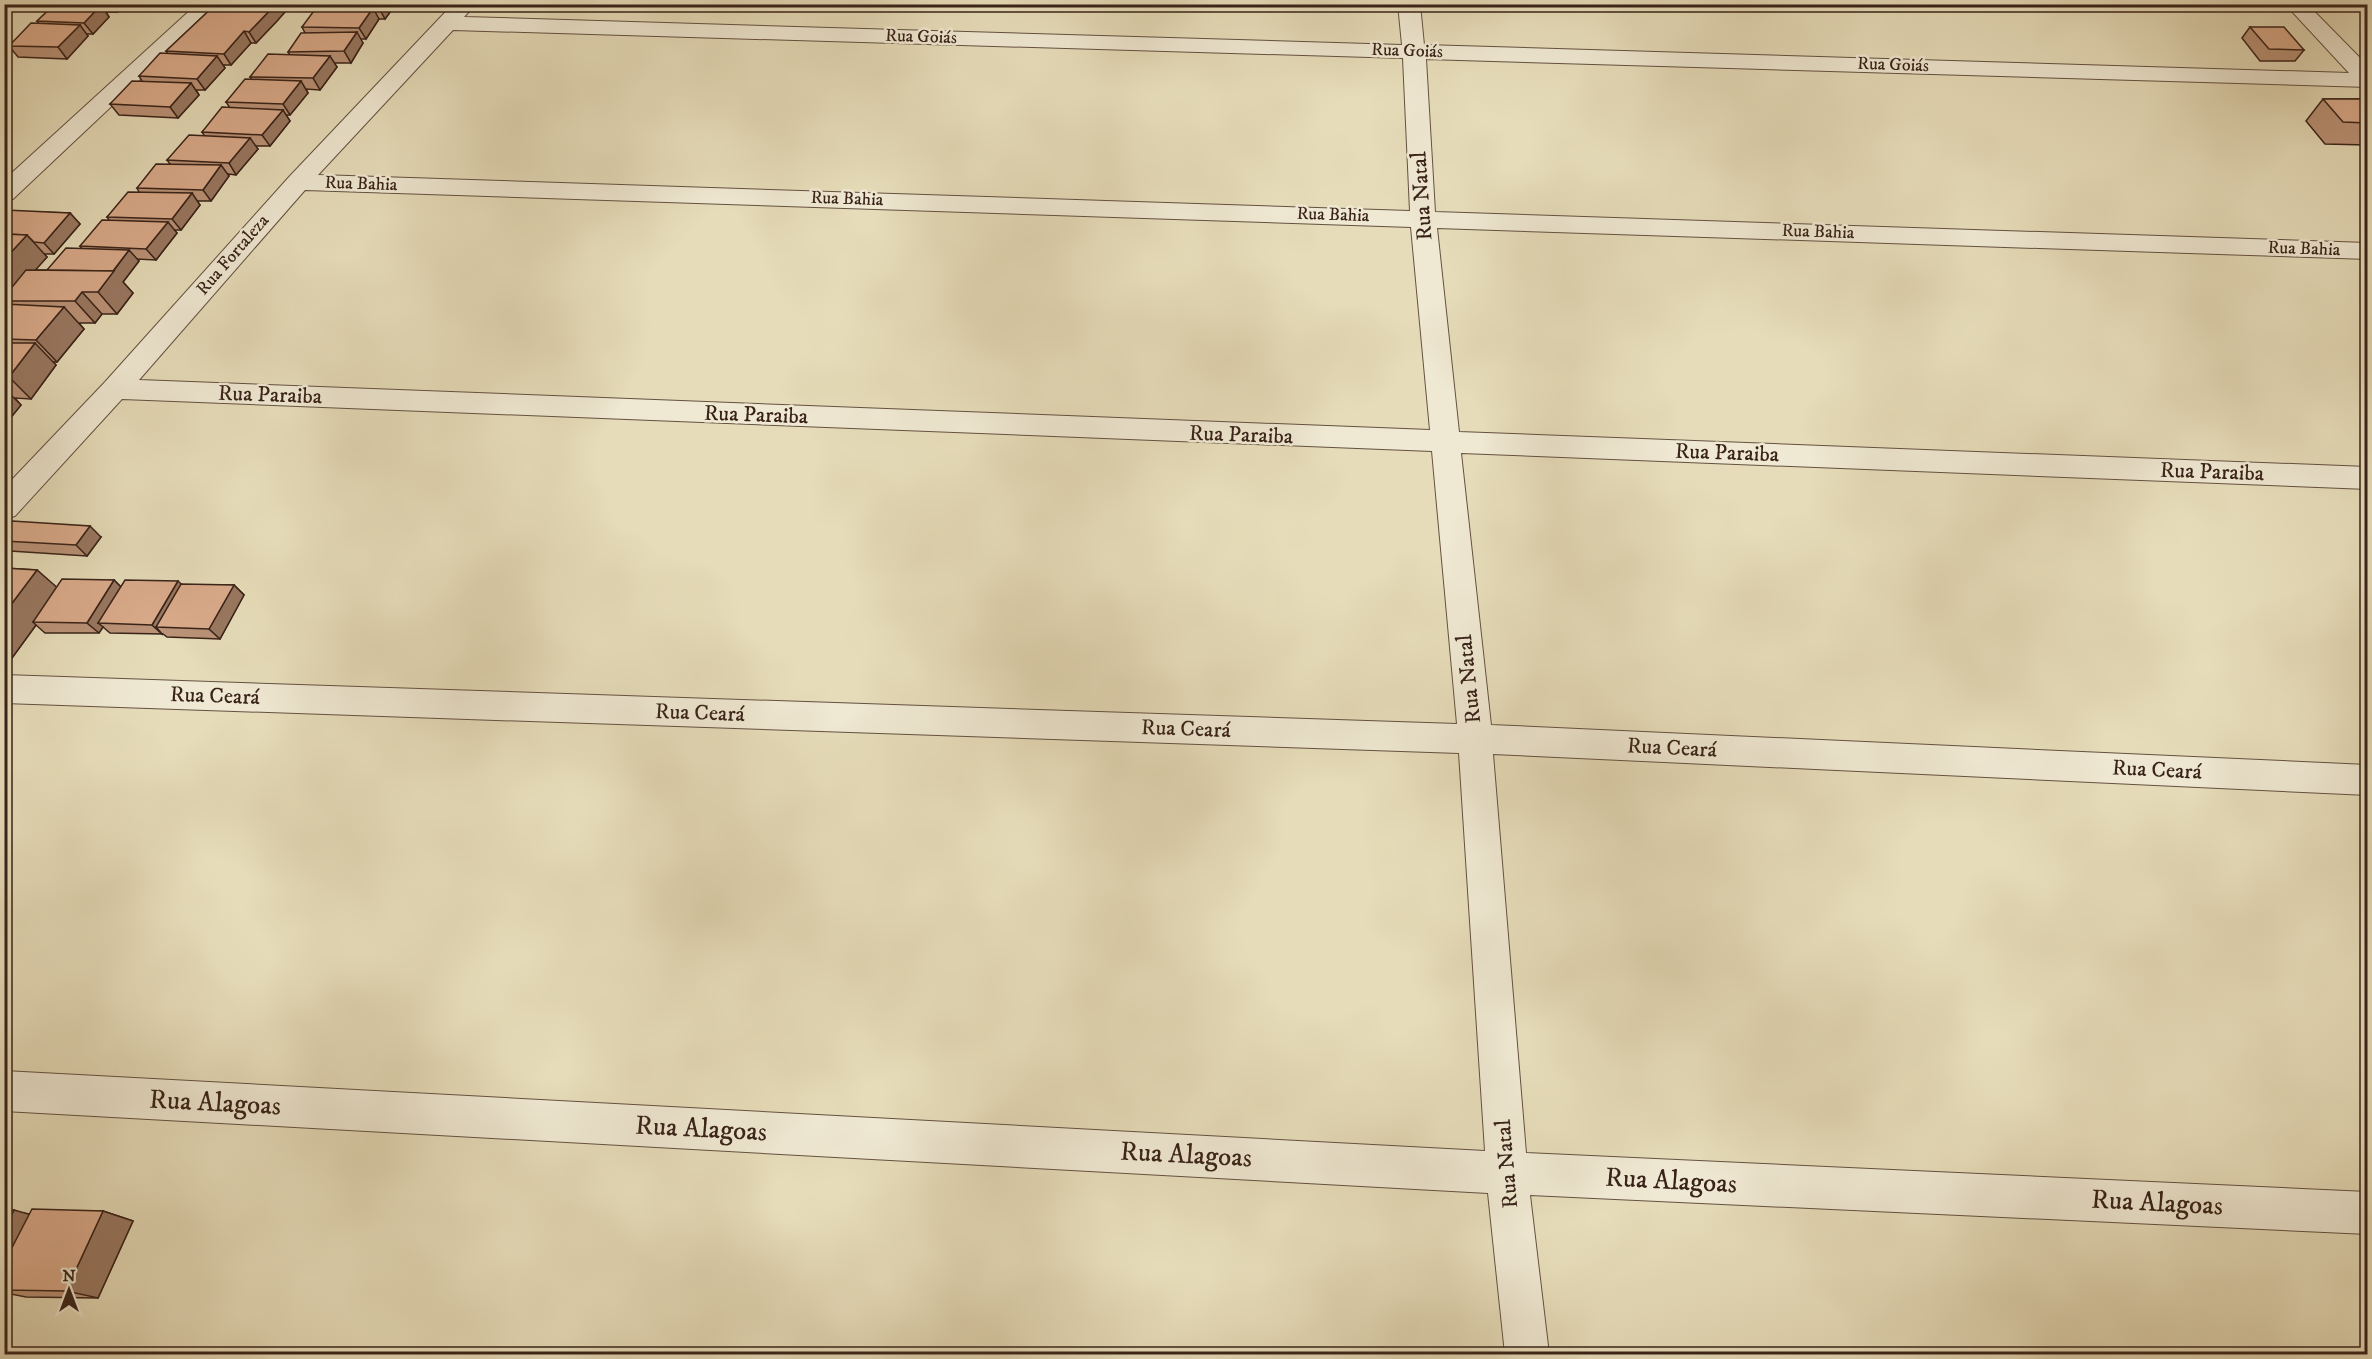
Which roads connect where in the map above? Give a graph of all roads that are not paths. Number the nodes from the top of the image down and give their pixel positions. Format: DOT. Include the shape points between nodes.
graph roads {
  1 [pos="210,4"];
  2 [pos="464,4"];
  3 [pos="1409,4"];
  4 [pos="2295,4"];
  5 [pos="446,23"];
  6 [pos="1414,51"];
  7 [pos="2367,79"];
  8 [pos="297,182"];
  9 [pos="4,194"];
  10 [pos="1423,218"];
  11 [pos="2367,251"];
  12 [pos="115,389"];
  13 [pos="1445,443"];
  14 [pos="2367,478"];
  15 [pos="4,508"];
  16 [pos="4,689"];
  17 [pos="1475,739"];
  18 [pos="2367,780"];
  19 [pos="4,1091"];
  20 [pos="1507,1173"];
  21 [pos="2367,1213"];
  22 [pos="1527,1354"];
  1 -- 9 [label="street"];
  2 -- 5 [label="street, Rua Fortaleza"];
  3 -- 6 [label="street, Rua Natal"];
  4 -- 7 [label="street"];
  5 -- 6 [label="street, Rua Goiás"];
  5 -- 8 [label="street, Rua Fortaleza"];
  6 -- 7 [label="street, Rua Goiás"];
  6 -- 10 [label="street, Rua Natal"];
  8 -- 10 [label="street, Rua Bahia"];
  8 -- 12 [label="street, Rua Fortaleza"];
  10 -- 11 [label="street, Rua Bahia"];
  10 -- 13 [label="street, Rua Natal"];
  12 -- 13 [label="street, Rua Paraiba"];
  12 -- 15 [label="street, Rua Fortaleza"];
  13 -- 14 [label="street, Rua Paraiba"];
  13 -- 17 [label="street, Rua Natal"];
  16 -- 17 [label="street, Rua Ceará"];
  17 -- 18 [label="street, Rua Ceará"];
  17 -- 20 [label="street, Rua Natal"];
  19 -- 20 [label="street, Rua Alagoas"];
  20 -- 21 [label="street, Rua Alagoas"];
  20 -- 22 [label="street, Rua Natal"];
}
